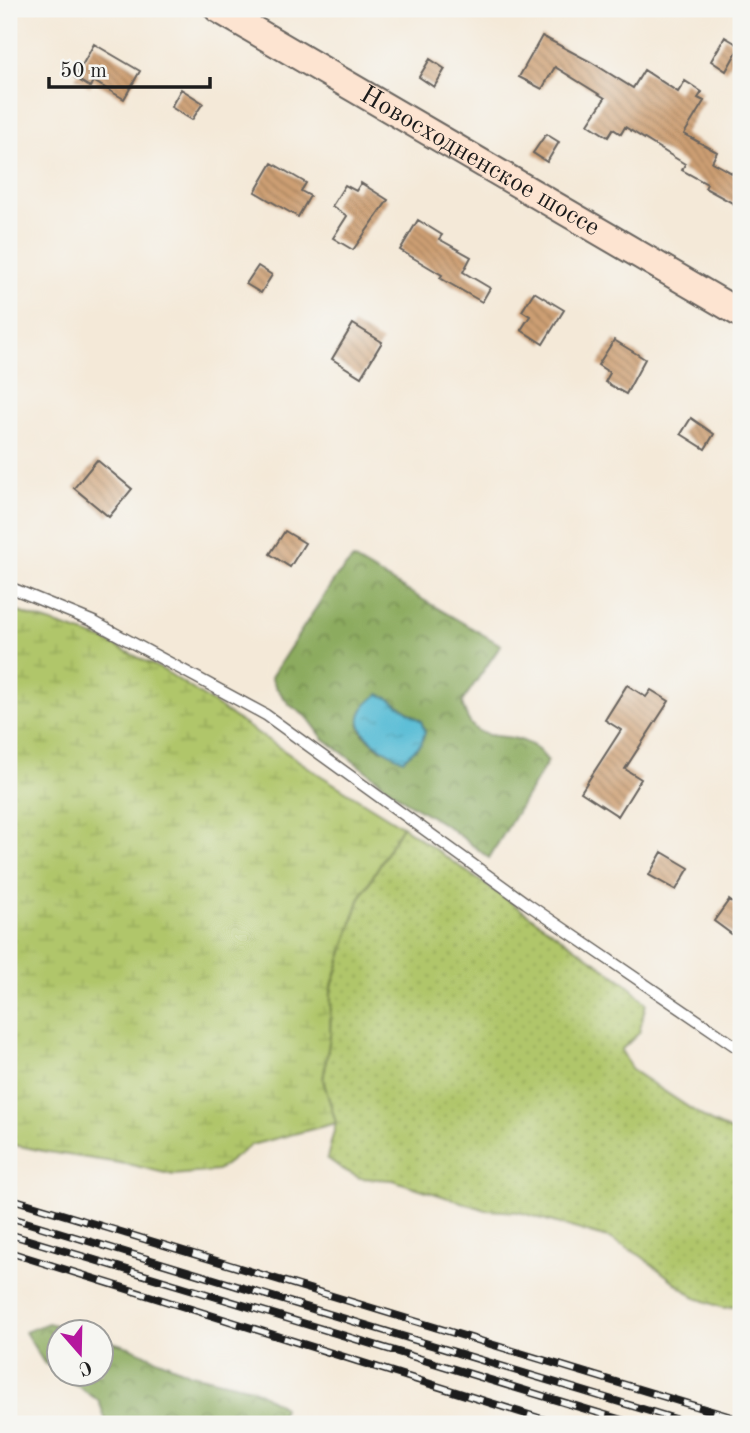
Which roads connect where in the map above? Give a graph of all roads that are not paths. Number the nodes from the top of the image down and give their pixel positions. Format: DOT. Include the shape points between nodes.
graph roads {
  1 [pos="219,9"];
  2 [pos="741,314"];
  3 [pos="9,587"];
  4 [pos="741,1050"];
  1 -- 2 [label="main road, Новосходненское шоссе"];
  3 -- 4 [label="lane" via="94,622 266,715 526,903"];
}
